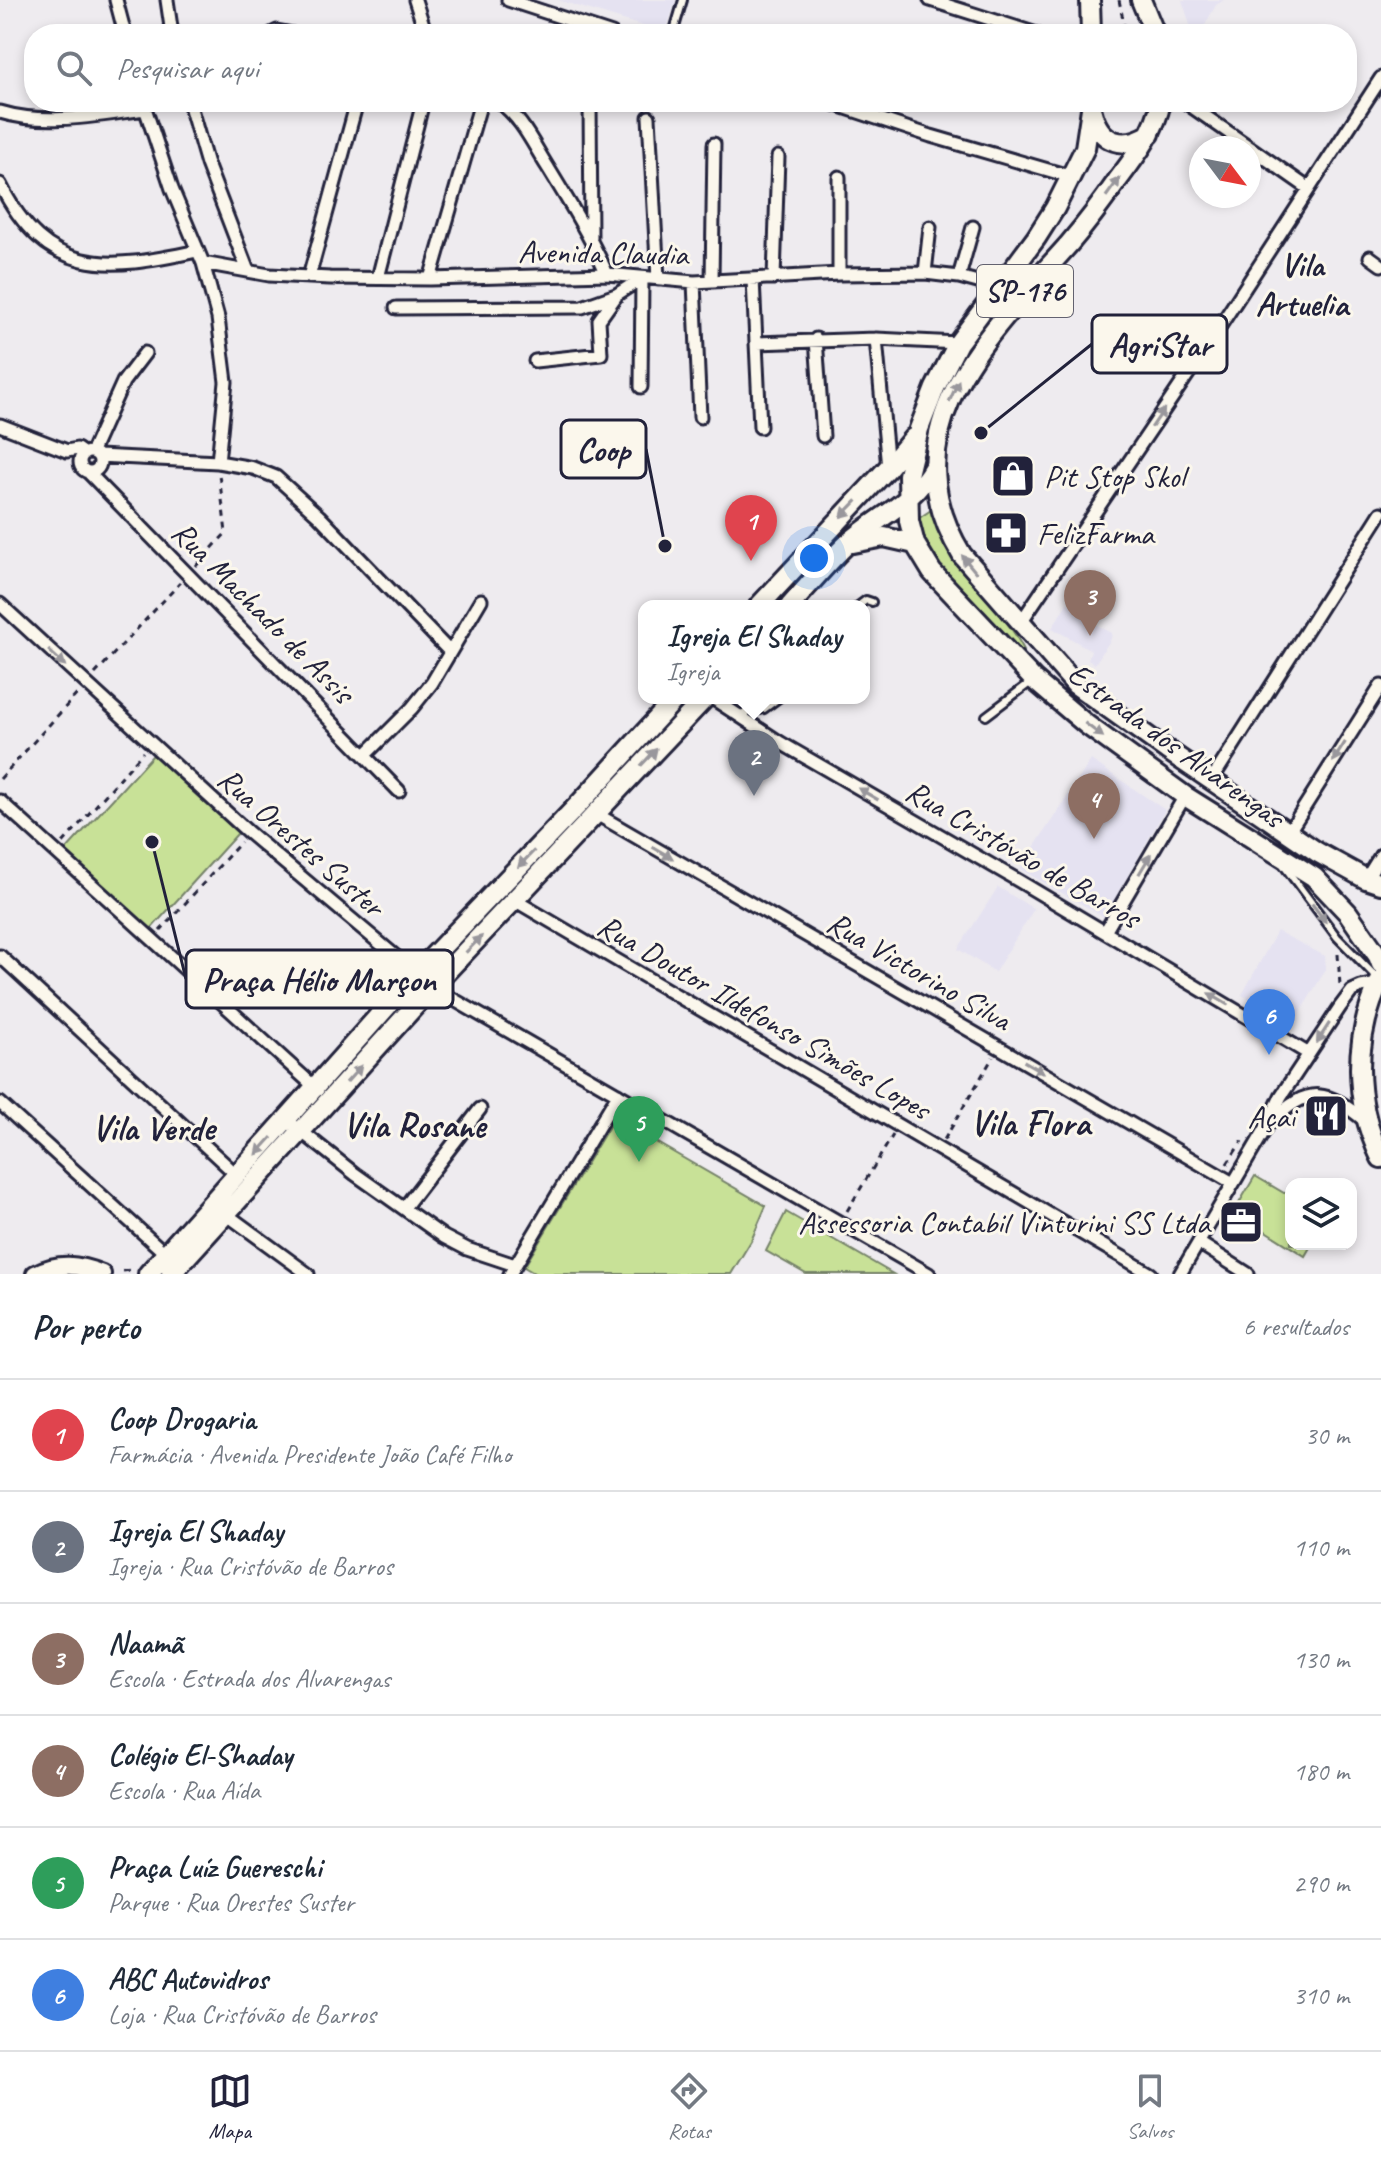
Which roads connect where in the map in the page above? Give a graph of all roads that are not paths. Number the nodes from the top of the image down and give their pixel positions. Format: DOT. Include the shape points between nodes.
graph roads {
  1 [pos="116,0"];
  2 [pos="167,0"];
  3 [pos="415,0"];
  4 [pos="508,0"];
  5 [pos="683,0"];
  6 [pos="930,0"];
  7 [pos="1090,0"];
  8 [pos="1141,0"];
  9 [pos="122,24"];
  10 [pos="171,24"];
  11 [pos="423,24"];
  12 [pos="581,24"];
  13 [pos="676,24"];
  14 [pos="1006,24"];
  15 [pos="1091,24"];
  16 [pos="1151,24"];
  17 [pos="1381,78"];
  18 [pos="0,112"];
  19 [pos="110,112"];
  20 [pos="146,112"];
  21 [pos="192,112"];
  22 [pos="354,112"];
  23 [pos="420,112"];
  24 [pos="478,112"];
  25 [pos="511,112"];
  26 [pos="590,112"];
  27 [pos="858,112"];
  28 [pos="1091,112"];
  29 [pos="1093,112"];
  30 [pos="1158,112"];
  31 [pos="1199,112"];
  32 [pos="649,117"];
  33 [pos="1150,134"];
  34 [pos="714,144"];
  35 [pos="778,157"];
  36 [pos="839,177"];
  37 [pos="1072,177"];
  38 [pos="0,184"];
  39 [pos="1308,188"];
  40 [pos="930,227"];
  41 [pos="973,227"];
  42 [pos="591,238"];
  43 [pos="197,251"];
  44 [pos="1370,257"];
  45 [pos="203,263"];
  46 [pos="1381,265"];
  47 [pos="248,271"];
  48 [pos="925,273"];
  49 [pos="607,274"];
  50 [pos="839,274"];
  51 [pos="309,277"];
  52 [pos="959,277"];
  53 [pos="378,278"];
  54 [pos="642,278"];
  55 [pos="774,278"];
  56 [pos="430,279"];
  57 [pos="658,279"];
  58 [pos="753,279"];
  59 [pos="712,281"];
  60 [pos="694,282"];
  61 [pos="1000,288"];
  62 [pos="616,295"];
  63 [pos="396,308"];
  64 [pos="816,339"];
  65 [pos="876,339"];
  66 [pos="756,343"];
  67 [pos="958,343"];
  68 [pos="145,353"];
  69 [pos="535,361"];
  70 [pos="641,387"];
  71 [pos="700,417"];
  72 [pos="0,425"];
  73 [pos="760,427"];
  74 [pos="919,429"];
  75 [pos="823,436"];
  76 [pos="89,459"];
  77 [pos="218,462"];
  78 [pos="934,466"];
  79 [pos="888,468"];
  80 [pos="907,501"];
  81 [pos="1381,513"];
  82 [pos="846,544"];
  83 [pos="915,544"];
  84 [pos="481,600"];
  85 [pos="765,600"];
  86 [pos="795,600"];
  87 [pos="0,604"];
  88 [pos="1021,622"];
  89 [pos="450,652"];
  90 [pos="1034,680"];
  91 [pos="1076,685"];
  92 [pos="1381,686"];
  93 [pos="671,704"];
  94 [pos="699,704"];
  95 [pos="721,704"];
  96 [pos="771,704"];
  97 [pos="737,714"];
  98 [pos="986,716"];
  99 [pos="366,754"];
  100 [pos="1211,781"];
  101 [pos="399,791"];
  102 [pos="1185,796"];
  103 [pos="0,801"];
  104 [pos="580,803"];
  105 [pos="596,814"];
  106 [pos="1288,833"];
  107 [pos="1272,851"];
  108 [pos="1381,855"];
  109 [pos="1374,881"];
  110 [pos="516,901"];
  111 [pos="1105,932"];
  112 [pos="0,956"];
  113 [pos="1381,964"];
  114 [pos="416,974"];
  115 [pos="1380,981"];
  116 [pos="432,987"];
  117 [pos="1309,1054"];
  118 [pos="316,1088"];
  119 [pos="618,1094"];
  120 [pos="331,1101"];
  121 [pos="0,1103"];
  122 [pos="480,1109"];
  123 [pos="1366,1121"];
  124 [pos="295,1126"];
  125 [pos="1266,1128"];
  126 [pos="1381,1158"];
  127 [pos="245,1182"];
  128 [pos="1233,1183"];
  129 [pos="404,1208"];
  130 [pos="220,1209"];
  131 [pos="1199,1243"];
  132 [pos="166,1254"];
  133 [pos="513,1270"];
  134 [pos="35,1274"];
  135 [pos="102,1274"];
  136 [pos="148,1274"];
  137 [pos="171,1274"];
  138 [pos="308,1274"];
  139 [pos="929,1274"];
  140 [pos="1151,1274"];
  141 [pos="1180,1274"];
  142 [pos="1248,1274"];
  1 -- 9 [label="street"];
  2 -- 10 [label="street"];
  3 -- 11 [label="street"];
  4 -- 12 [label="street"];
  5 -- 13 [label="lane"];
  6 -- 14 [label="street"];
  7 -- 15 [label="main road"];
  8 -- 16 [label="main road"];
  17 -- 39 [label="street"];
  18 -- 19 [label="street" via="43,118"];
  20 -- 43 [label="street"];
  21 -- 47 [label="street"];
  22 -- 51 [label="street"];
  23 -- 53 [label="street"];
  24 -- 56 [label="street"];
  25 -- 42 [label="street"];
  26 -- 42 [label="street"];
  27 -- 37 [label="street"];
  28 -- 37 [label="main road, Estrada dos Alvarengas / SP-176" via="1085,148"];
  29 -- 33 [label="main road" via="1098,128 1116,142"];
  30 -- 33 [label="main road, Estrada dos Alvarengas / SP-176"];
  31 -- 39 [label="street"];
  32 -- 57 [label="street"];
  78 -- 33 [label="main road, Estrada dos Alvarengas / SP-176, one-way" via="940,428 973,355 1087,223"];
  34 -- 59 [label="street"];
  35 -- 55 [label="street"];
  36 -- 50 [label="street"];
  37 -- 61 [label="main road, Estrada dos Alvarengas / SP-176"];
  38 -- 43 [label="street" via="26,227 53,249 84,262"];
  88 -- 39 [label="street, one-way"];
  40 -- 48 [label="street"];
  41 -- 52 [label="street"];
  42 -- 49 [label="street"];
  43 -- 45 [label="street"];
  44 -- 46 [label="street"];
  45 -- 47 [label="street, Avenida Claudia"];
  45 -- 77 [label="street" via="218,318 226,382"];
  47 -- 51 [label="street, Avenida Claudia"];
  48 -- 50 [label="street, Avenida Claudia"];
  48 -- 52 [label="street, Avenida Claudia"];
  49 -- 54 [label="street, Avenida Claudia"];
  49 -- 56 [label="street, Avenida Claudia"];
  50 -- 55 [label="street, Avenida Claudia"];
  51 -- 53 [label="street, Avenida Claudia"];
  52 -- 61 [label="street, Avenida Claudia"];
  53 -- 56 [label="street, Avenida Claudia"];
  54 -- 57 [label="street, Avenida Claudia"];
  54 -- 62 [label="street"];
  54 -- 70 [label="street"];
  55 -- 58 [label="street, Avenida Claudia"];
  57 -- 60 [label="street, Avenida Claudia"];
  58 -- 59 [label="street, Avenida Claudia"];
  58 -- 66 [label="street"];
  59 -- 60 [label="street, Avenida Claudia"];
  60 -- 71 [label="street"];
  61 -- 67 [label="main road, Estrada dos Alvarengas / SP-176"];
  62 -- 63 [label="street" via="582,307"];
  62 -- 69 [label="street" via="599,320 601,354"];
  64 -- 65 [label="street"];
  64 -- 66 [label="street"];
  64 -- 75 [label="street"];
  65 -- 67 [label="street"];
  65 -- 79 [label="street"];
  66 -- 73 [label="street"];
  67 -- 74 [label="main road, Estrada dos Alvarengas / SP-176"];
  68 -- 76 [label="street" via="123,382"];
  72 -- 76 [label="street" via="67,451 72,448"];
  74 -- 79 [label="main road"];
  74 -- 80 [label="main road, Estrada dos Alvarengas / SP-176"];
  76 -- 77 [label="street"];
  76 -- 99 [label="street, Rua Machado de Assis" via="188,574"];
  77 -- 89 [label="street" via="276,477"];
  78 -- 80 [label="main road"];
  88 -- 78 [label="main road, Estrada dos Alvarengas / SP-176, one-way" via="952,538"];
  79 -- 85 [label="main road, one-way"];
  80 -- 82 [label="main road"];
  80 -- 83 [label="main road, Estrada dos Alvarengas / SP-176"];
  81 -- 100 [label="street"];
  82 -- 83 [label="main road" via="884,537"];
  82 -- 86 [label="main road"];
  83 -- 90 [label="main road, Estrada dos Alvarengas / SP-176" via="932,572"];
  84 -- 89 [label="street"];
  87 -- 114 [label="street, Rua Orestes Suster, one-way" via="249,833"];
  88 -- 91 [label="main road, Estrada dos Alvarengas / SP-176"];
  89 -- 99 [label="street" via="412,708"];
  90 -- 91 [label="main road" via="1050,677"];
  90 -- 98 [label="lane"];
  90 -- 102 [label="main road, Estrada dos Alvarengas / SP-176, one-way"];
  91 -- 100 [label="main road, Estrada dos Alvarengas / SP-176"];
  92 -- 106 [label="street, one-way"];
  93 -- 104 [label="main road"];
  105 -- 94 [label="main road, one-way"];
  95 -- 97 [label="street, Rua Cristóvão de Barros"];
  96 -- 97 [label="lane"];
  111 -- 97 [label="street, Rua Cristóvão de Barros, one-way"];
  99 -- 101 [label="street, Rua Machado de Assis"];
  100 -- 106 [label="main road, Estrada dos Alvarengas / SP-176"];
  102 -- 107 [label="main road, Estrada dos Alvarengas / SP-176"];
  111 -- 102 [label="street, one-way"];
  103 -- 118 [label="street"];
  104 -- 105 [label="street, Rua Victorino Silva"];
  104 -- 114 [label="main road, one-way"];
  105 -- 110 [label="main road"];
  105 -- 128 [label="street, Rua Victorino Silva, one-way"];
  106 -- 109 [label="main road, Estrada dos Alvarengas / SP-176"];
  107 -- 113 [label="main road, Estrada dos Alvarengas / SP-176" via="1314,877 1335,898"];
  107 -- 115 [label="lane, one-way" via="1337,937"];
  108 -- 109 [label="street"];
  116 -- 110 [label="main road, one-way"];
  110 -- 140 [label="street, Rua Doutor Ildefonso Simões Lopes"];
  117 -- 111 [label="street, Rua Cristóvão de Barros, one-way"];
  112 -- 127 [label="street"];
  114 -- 116 [label="street, Rua Orestes Suster"];
  114 -- 118 [label="main road"];
  115 -- 117 [label="street, one-way" via="1352,991"];
  115 -- 123 [label="main road" via="1360,1058"];
  116 -- 119 [label="street, Rua Orestes Suster"];
  120 -- 116 [label="main road, one-way"];
  117 -- 125 [label="street"];
  118 -- 120 [label="street"];
  118 -- 124 [label="main road"];
  119 -- 133 [label="street"];
  119 -- 139 [label="street, Rua Orestes Suster"];
  120 -- 124 [label="main road"];
  121 -- 132 [label="street"];
  122 -- 129 [label="street"];
  123 -- 125 [label="street" via="1336,1099 1309,1095"];
  123 -- 126 [label="main road"];
  124 -- 127 [label="main road"];
  124 -- 129 [label="street"];
  125 -- 128 [label="street"];
  127 -- 130 [label="main road"];
  128 -- 131 [label="street"];
  129 -- 133 [label="street" via="444,1237"];
  130 -- 132 [label="main road"];
  130 -- 137 [label="main road"];
  130 -- 138 [label="street"];
  131 -- 141 [label="street"];
  131 -- 142 [label="street"];
  132 -- 136 [label="main road"];
  134 -- 135 [label="street" via="63,1265"];
}
